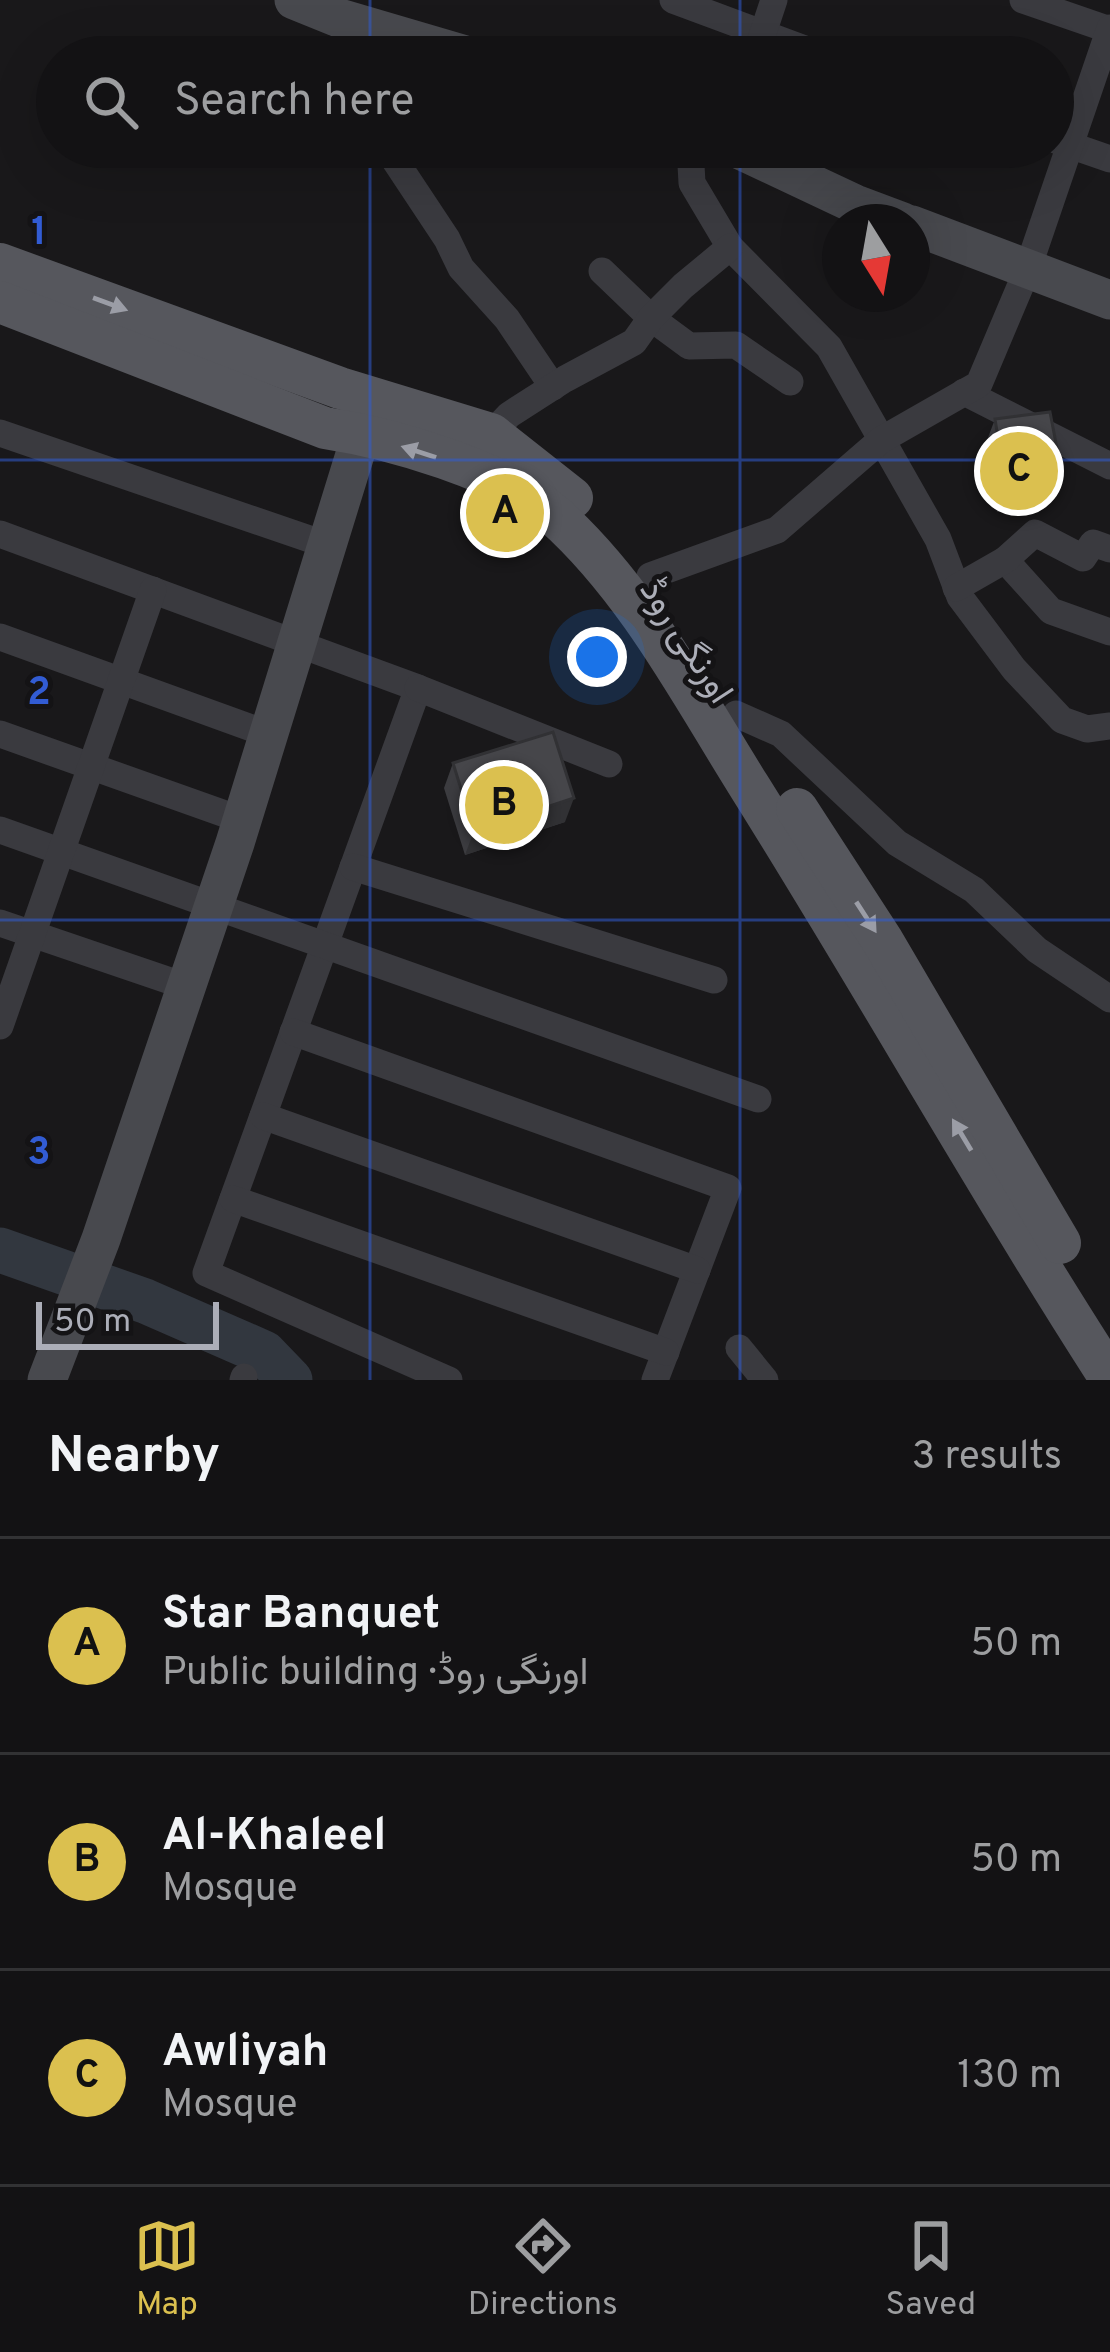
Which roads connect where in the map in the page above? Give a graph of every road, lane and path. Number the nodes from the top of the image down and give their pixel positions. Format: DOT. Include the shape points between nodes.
graph roads {
  1 [pos="294,0"];
  2 [pos="673,0"];
  3 [pos="774,0"];
  4 [pos="1023,0"];
  5 [pos="399,17"];
  6 [pos="1110,30"];
  7 [pos="434,36"];
  8 [pos="741,36"];
  9 [pos="761,36"];
  10 [pos="1074,114"];
  11 [pos="1074,146"];
  12 [pos="1110,160"];
  13 [pos="400,168"];
  14 [pos="691,168"];
  15 [pos="779,168"];
  16 [pos="1055,168"];
  17 [pos="855,204"];
  18 [pos="930,232"];
  19 [pos="730,247"];
  20 [pos="0,264"];
  21 [pos="1028,268"];
  22 [pos="602,271"];
  23 [pos="1110,300"];
  24 [pos="0,302"];
  25 [pos="651,318"];
  26 [pos="790,382"];
  27 [pos="553,387"];
  28 [pos="964,392"];
  29 [pos="352,420"];
  30 [pos="0,433"];
  31 [pos="491,434"];
  32 [pos="881,440"];
  33 [pos="1110,466"];
  34 [pos="0,534"];
  35 [pos="327,545"];
  36 [pos="1110,550"];
  37 [pos="1005,560"];
  38 [pos="650,576"];
  39 [pos="956,588"];
  40 [pos="153,590"];
  41 [pos="1110,632"];
  42 [pos="0,637"];
  43 [pos="296,646"];
  44 [pos="121,681"];
  45 [pos="418,688"];
  46 [pos="736,714"];
  47 [pos="1110,726"];
  48 [pos="0,734"];
  49 [pos="268,734"];
  50 [pos="609,764"];
  51 [pos="91,766"];
  52 [pos="242,820"];
  53 [pos="0,830"];
  54 [pos="61,852"];
  55 [pos="353,867"];
  56 [pos="214,904"];
  57 [pos="0,923"];
  58 [pos="32,935"];
  59 [pos="324,946"];
  60 [pos="714,980"];
  61 [pos="185,986"];
  62 [pos="1110,999"];
  63 [pos="0,1026"];
  64 [pos="293,1032"];
  65 [pos="758,1100"];
  66 [pos="262,1116"];
  67 [pos="233,1198"];
  68 [pos="697,1270"];
  69 [pos="1110,1327"];
  70 [pos="739,1348"];
  71 [pos="666,1352"];
  72 [pos="1110,1378"];
  73 [pos="47,1380"];
  74 [pos="448,1380"];
  75 [pos="655,1380"];
  76 [pos="764,1380"];
  1 -- 5 [label="main road"];
  2 -- 8 [label="street"];
  3 -- 9 [label="street"];
  4 -- 6 [label="street"];
  5 -- 7 [label="main road"];
  6 -- 10 [label="street"];
  11 -- 12 [label="street"];
  13 -- 27 [label="street" via="461,268"];
  14 -- 19 [label="street"];
  15 -- 17 [label="main road"];
  16 -- 21 [label="street"];
  18 -- 21 [label="main road"];
  19 -- 25 [label="street"];
  19 -- 32 [label="street" via="829,347"];
  20 -- 29 [label="main road, اورنگی روڈ, one-way"];
  21 -- 23 [label="main road"];
  21 -- 28 [label="street" via="979,383"];
  22 -- 25 [label="street"];
  24 -- 29 [label="main road, اورنگی روڈ"];
  25 -- 26 [label="street" via="689,346 736,345"];
  25 -- 27 [label="street" via="634,342"];
  27 -- 31 [label="street"];
  28 -- 32 [label="street"];
  28 -- 33 [label="street"];
  29 -- 31 [label="main road, اورنگی روڈ"];
  29 -- 35 [label="main road"];
  72 -- 29 [label="main road, one-way" via="626,589 550,512 494,476"];
  30 -- 35 [label="street"];
  31 -- 38 [label="main road, اورنگی روڈ" via="571,497"];
  32 -- 38 [label="street" via="777,530"];
  32 -- 39 [label="street" via="938,539"];
  34 -- 40 [label="street"];
  35 -- 43 [label="main road"];
  36 -- 37 [label="street" via="1093,543 1083,558 1035,533"];
  37 -- 39 [label="street"];
  37 -- 41 [label="street" via="1052,611"];
  38 -- 46 [label="main road, اورنگی روڈ"];
  39 -- 47 [label="street" via="1062,720"];
  40 -- 43 [label="street"];
  40 -- 44 [label="street"];
  42 -- 44 [label="street"];
  43 -- 45 [label="street"];
  43 -- 49 [label="main road"];
  44 -- 49 [label="street"];
  44 -- 51 [label="street"];
  45 -- 50 [label="street"];
  45 -- 55 [label="street"];
  46 -- 62 [label="street" via="781,734 897,844 974,890 1037,950"];
  46 -- 69 [label="main road, اورنگی روڈ, one-way" via="882,940"];
  48 -- 51 [label="street"];
  49 -- 52 [label="main road"];
  51 -- 52 [label="street"];
  51 -- 54 [label="street"];
  52 -- 56 [label="main road"];
  53 -- 54 [label="street"];
  54 -- 56 [label="street"];
  54 -- 58 [label="street"];
  55 -- 59 [label="street"];
  55 -- 60 [label="street"];
  56 -- 59 [label="street"];
  56 -- 61 [label="main road"];
  57 -- 58 [label="street"];
  58 -- 61 [label="street"];
  58 -- 63 [label="street"];
  59 -- 64 [label="street"];
  59 -- 65 [label="street"];
  61 -- 73 [label="main road"];
  64 -- 66 [label="street"];
  64 -- 68 [label="street" via="728,1188"];
  66 -- 67 [label="street"];
  66 -- 68 [label="street"];
  67 -- 71 [label="street"];
  67 -- 74 [label="street" via="206,1273"];
  68 -- 71 [label="street"];
  70 -- 76 [label="street"];
  71 -- 75 [label="street"];
}
